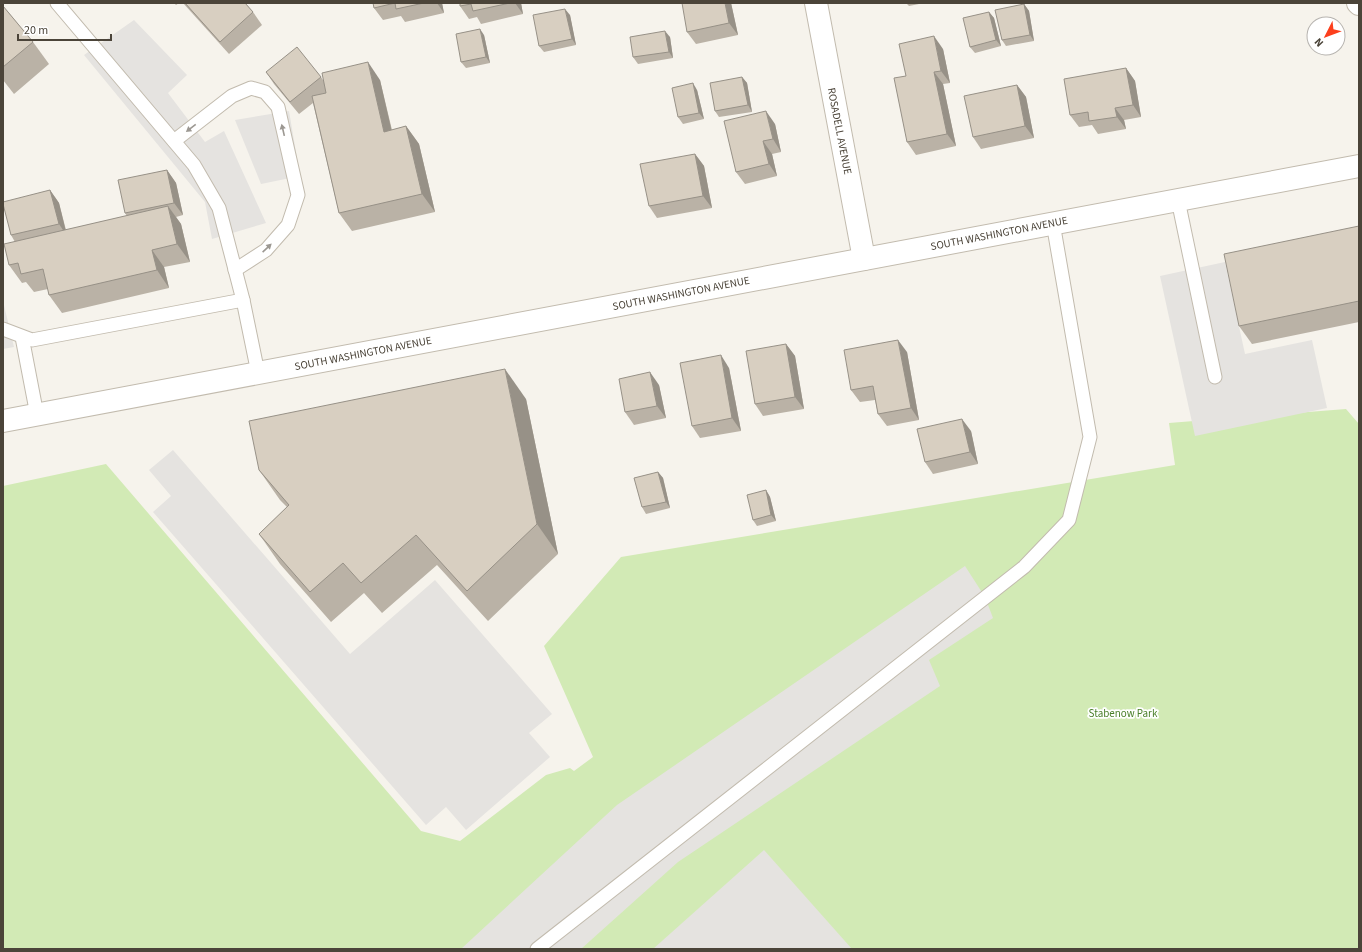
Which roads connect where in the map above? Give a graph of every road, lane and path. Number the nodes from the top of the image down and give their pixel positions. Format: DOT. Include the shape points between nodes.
graph roads {
  1 [pos="57,3"];
  2 [pos="816,3"];
  3 [pos="174,141"];
  4 [pos="1359,166"];
  5 [pos="1178,200"];
  6 [pos="1053,223"];
  7 [pos="864,258"];
  8 [pos="235,270"];
  9 [pos="243,300"];
  10 [pos="3,329"];
  11 [pos="22,337"];
  12 [pos="258,373"];
  13 [pos="1215,377"];
  14 [pos="37,415"];
  15 [pos="3,421"];
  16 [pos="537,949"];
  1 -- 3 [label="lane"];
  2 -- 7 [label="street, ROSADELL AVENUE"];
  3 -- 8 [label="lane" via="194,165 219,208"];
  8 -- 3 [label="lane, one-way" via="266,250 288,225 298,195 278,107 266,92 251,88 232,96"];
  4 -- 5 [label="street, SOUTH WASHINGTON AVENUE"];
  5 -- 6 [label="street, SOUTH WASHINGTON AVENUE"];
  5 -- 13 [label="lane"];
  6 -- 7 [label="street, SOUTH WASHINGTON AVENUE"];
  6 -- 16 [label="lane" via="1090,437 1069,520 1024,567"];
  7 -- 12 [label="street, SOUTH WASHINGTON AVENUE"];
  8 -- 9 [label="lane"];
  9 -- 11 [label="lane" via="32,340"];
  9 -- 12 [label="lane"];
  10 -- 11 [label="lane"];
  11 -- 14 [label="lane"];
  12 -- 14 [label="street, SOUTH WASHINGTON AVENUE"];
  14 -- 15 [label="street, SOUTH WASHINGTON AVENUE"];
}
